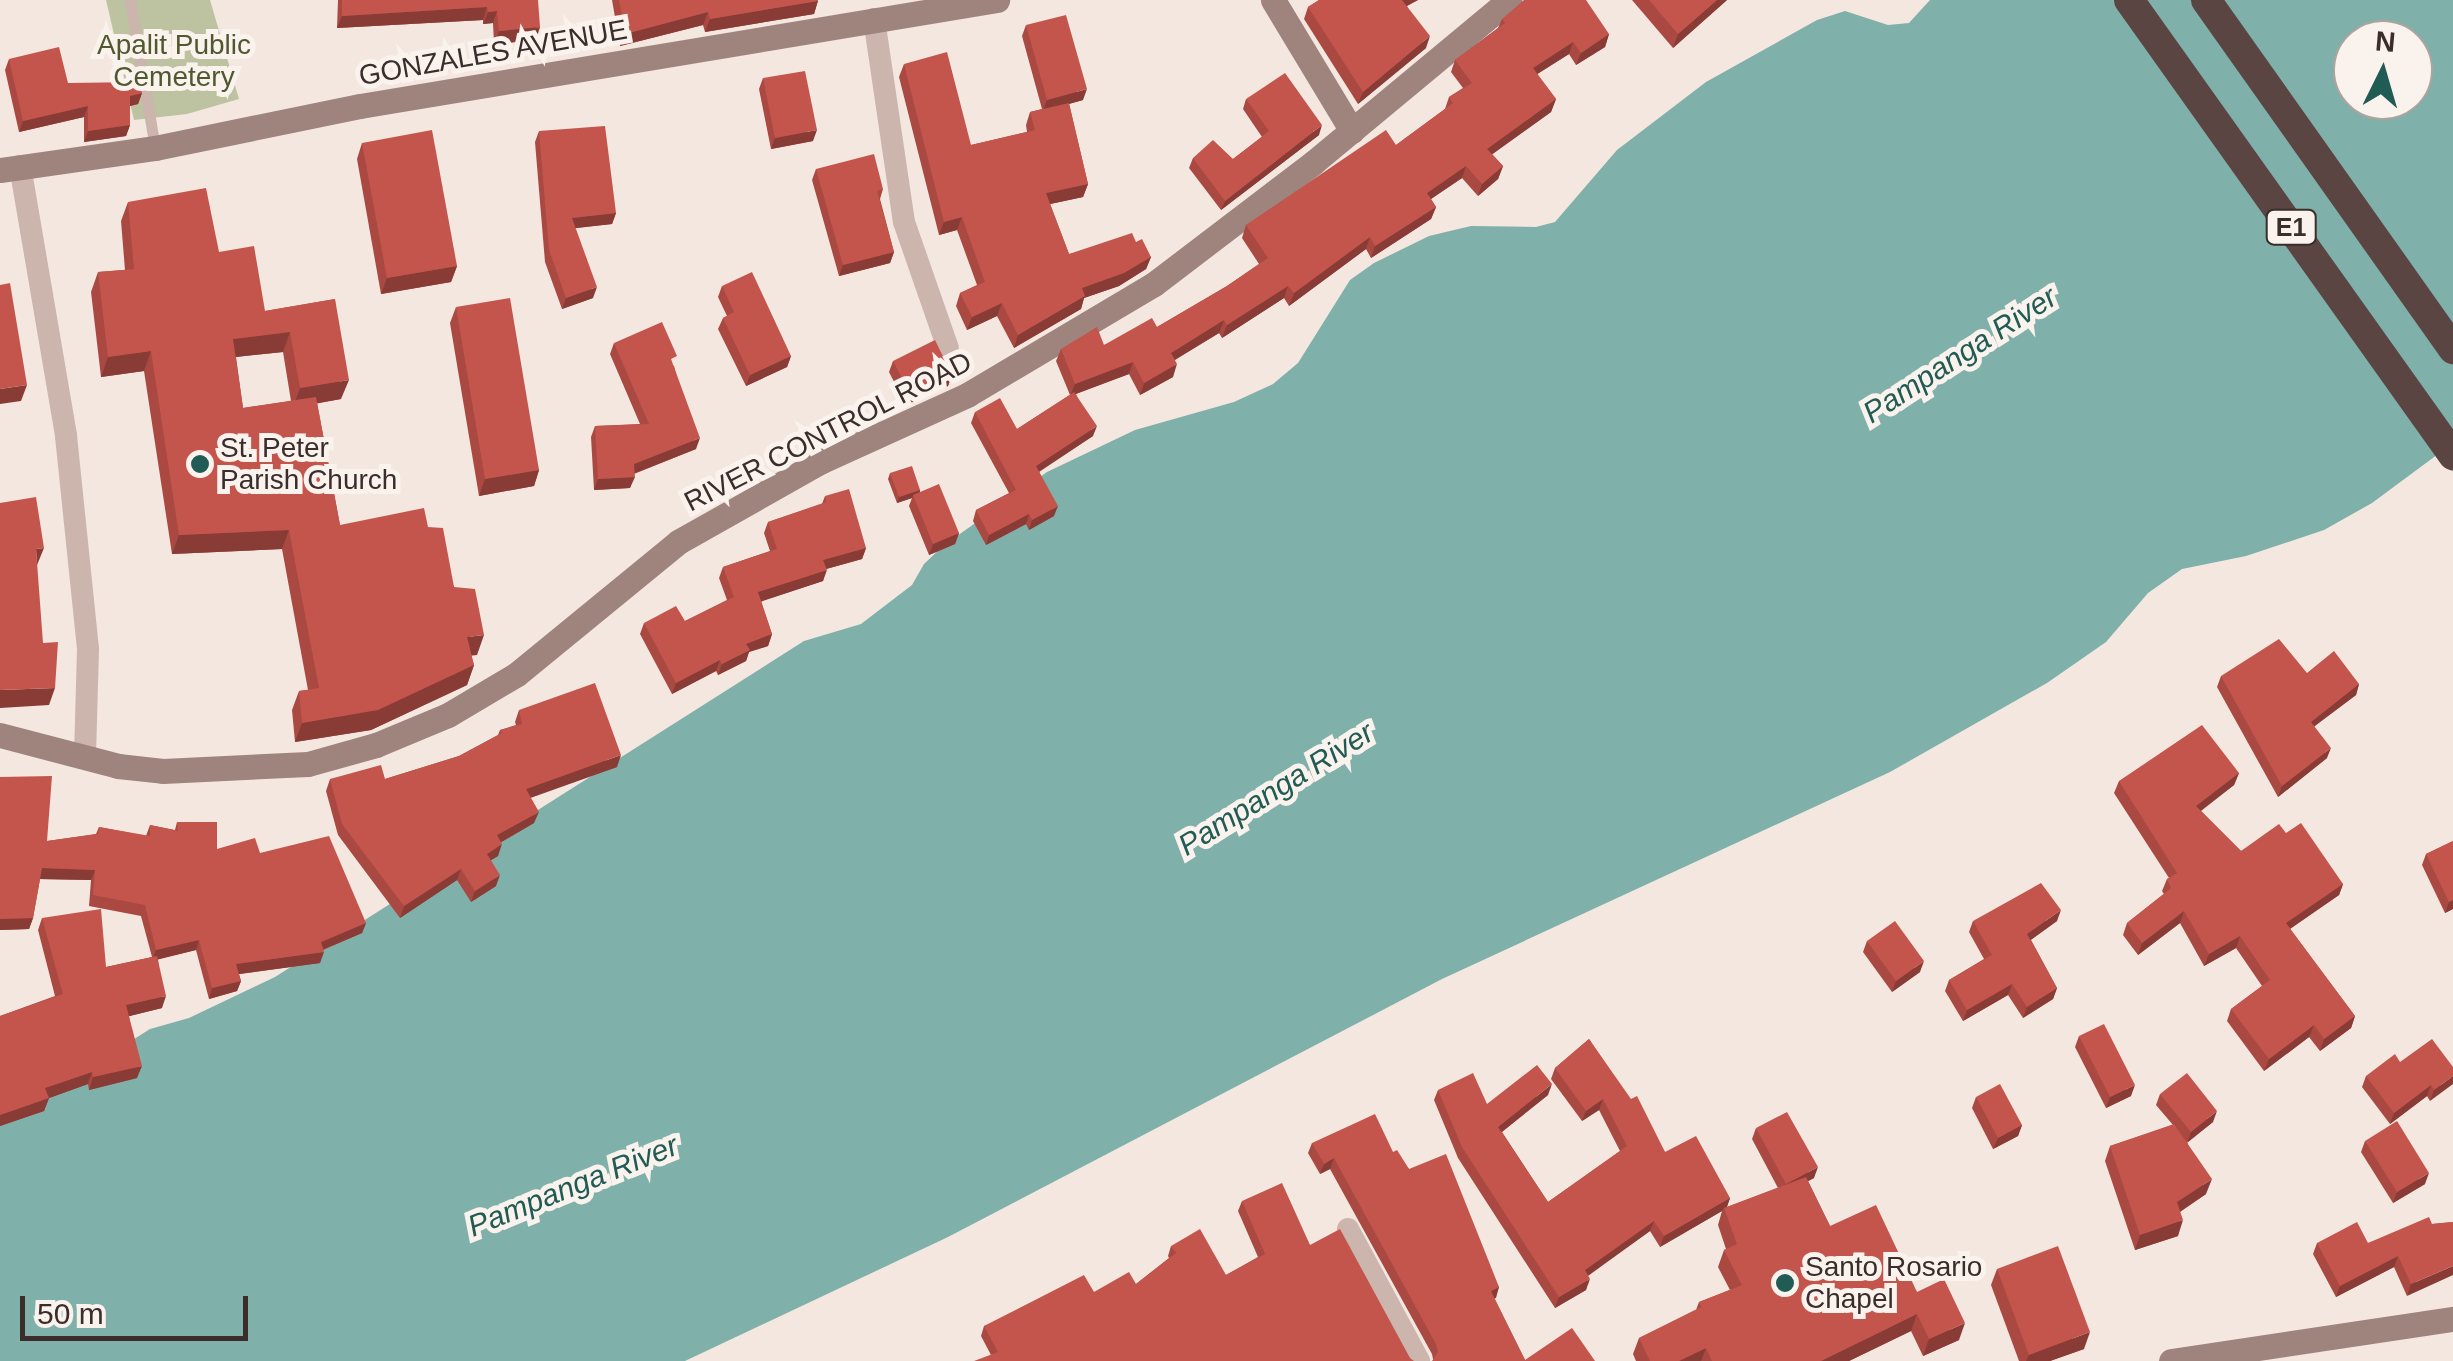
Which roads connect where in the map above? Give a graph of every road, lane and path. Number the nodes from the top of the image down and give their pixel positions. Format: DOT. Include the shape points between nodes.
graph roads {
  1 [pos="130,0"];
  2 [pos="997,0"];
  3 [pos="1273,0"];
  4 [pos="1508,0"];
  5 [pos="2130,0"];
  6 [pos="2206,0"];
  7 [pos="874,20"];
  8 [pos="1352,132"];
  9 [pos="155,148"];
  10 [pos="10,168"];
  11 [pos="948,348"];
  12 [pos="2453,349"];
  13 [pos="2453,455"];
  14 [pos="0,735"];
  15 [pos="84,755"];
  16 [pos="1348,1229"];
  17 [pos="2453,1319"];
  18 [pos="1419,1361"];
  19 [pos="2170,1361"];
  1 -- 9 [label="lane"];
  2 -- 7 [label="street, GONZALES AVENUE"];
  3 -- 8 [label="street"];
  4 -- 8 [label="street, RIVER CONTROL ROAD"];
  5 -- 13 [label="highway, E1"];
  6 -- 12 [label="highway, E1"];
  7 -- 9 [label="street, GONZALES AVENUE" via="360,106"];
  7 -- 11 [label="street" via="904,222"];
  8 -- 15 [label="street, RIVER CONTROL ROAD" via="1154,284 967,395 820,462 678,542 517,674 448,715 308,764 163,771"];
  9 -- 10 [label="street, GONZALES AVENUE"];
  10 -- 15 [label="street" via="66,436 88,649"];
  14 -- 15 [label="street, RIVER CONTROL ROAD"];
  16 -- 18 [label="street"];
  17 -- 19 [label="street"];
}
